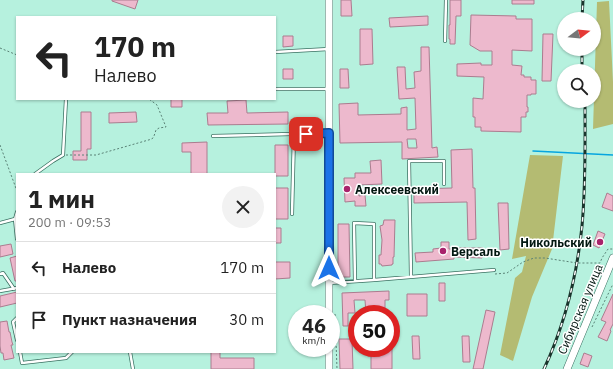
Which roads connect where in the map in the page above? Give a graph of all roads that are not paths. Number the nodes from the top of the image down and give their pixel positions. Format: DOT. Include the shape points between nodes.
graph roads {
  1 [pos="329,0"];
  2 [pos="446,0"];
  3 [pos="445,41"];
  4 [pos="329,49"];
  5 [pos="276,52"];
  6 [pos="276,89"];
  7 [pos="329,89"];
  8 [pos="66,100"];
  9 [pos="329,133"];
  10 [pos="294,134"];
  11 [pos="213,136"];
  12 [pos="36,173"];
  13 [pos="444,184"];
  14 [pos="292,214"];
  15 [pos="16,215"];
  16 [pos="15,218"];
  17 [pos="0,223"];
  18 [pos="16,228"];
  19 [pos="613,258"];
  20 [pos="494,270"];
  21 [pos="0,274"];
  22 [pos="411,276"];
  23 [pos="374,280"];
  24 [pos="355,281"];
  25 [pos="329,283"];
  26 [pos="16,288"];
  27 [pos="0,291"];
  28 [pos="329,305"];
  29 [pos="16,319"];
  30 [pos="16,336"];
  31 [pos="20,353"];
  32 [pos="71,353"];
  33 [pos="130,353"];
  34 [pos="329,357"];
  35 [pos="133,369"];
  36 [pos="329,369"];
  37 [pos="567,369"];
  1 -- 4 [label="main road"];
  2 -- 3 [label="lane"];
  4 -- 5 [label="lane"];
  4 -- 7 [label="main road"];
  6 -- 7 [label="lane"];
  7 -- 9 [label="main road"];
  8 -- 12 [label="lane" via="64,155"];
  9 -- 10 [label="lane"];
  9 -- 25 [label="main road"];
  10 -- 11 [label="lane"];
  10 -- 14 [label="lane"];
  13 -- 22 [label="lane" via="444,161 409,161"];
  15 -- 16 [label="lane"];
  16 -- 17 [label="lane"];
  16 -- 18 [label="lane"];
  19 -- 37 [label="main road, Сибирская улица"];
  20 -- 22 [label="lane"];
  21 -- 26 [label="lane" via="2,273"];
  22 -- 23 [label="lane"];
  23 -- 24 [label="lane"];
  23 -- 24 [label="lane" via="374,224 354,223"];
  24 -- 25 [label="lane"];
  25 -- 28 [label="main road"];
  26 -- 27 [label="lane"];
  29 -- 30 [label="lane" via="13,322"];
  31 -- 32 [label="lane" via="22,363 66,358"];
  33 -- 35 [label="lane"];
  34 -- 36 [label="main road"];
}
